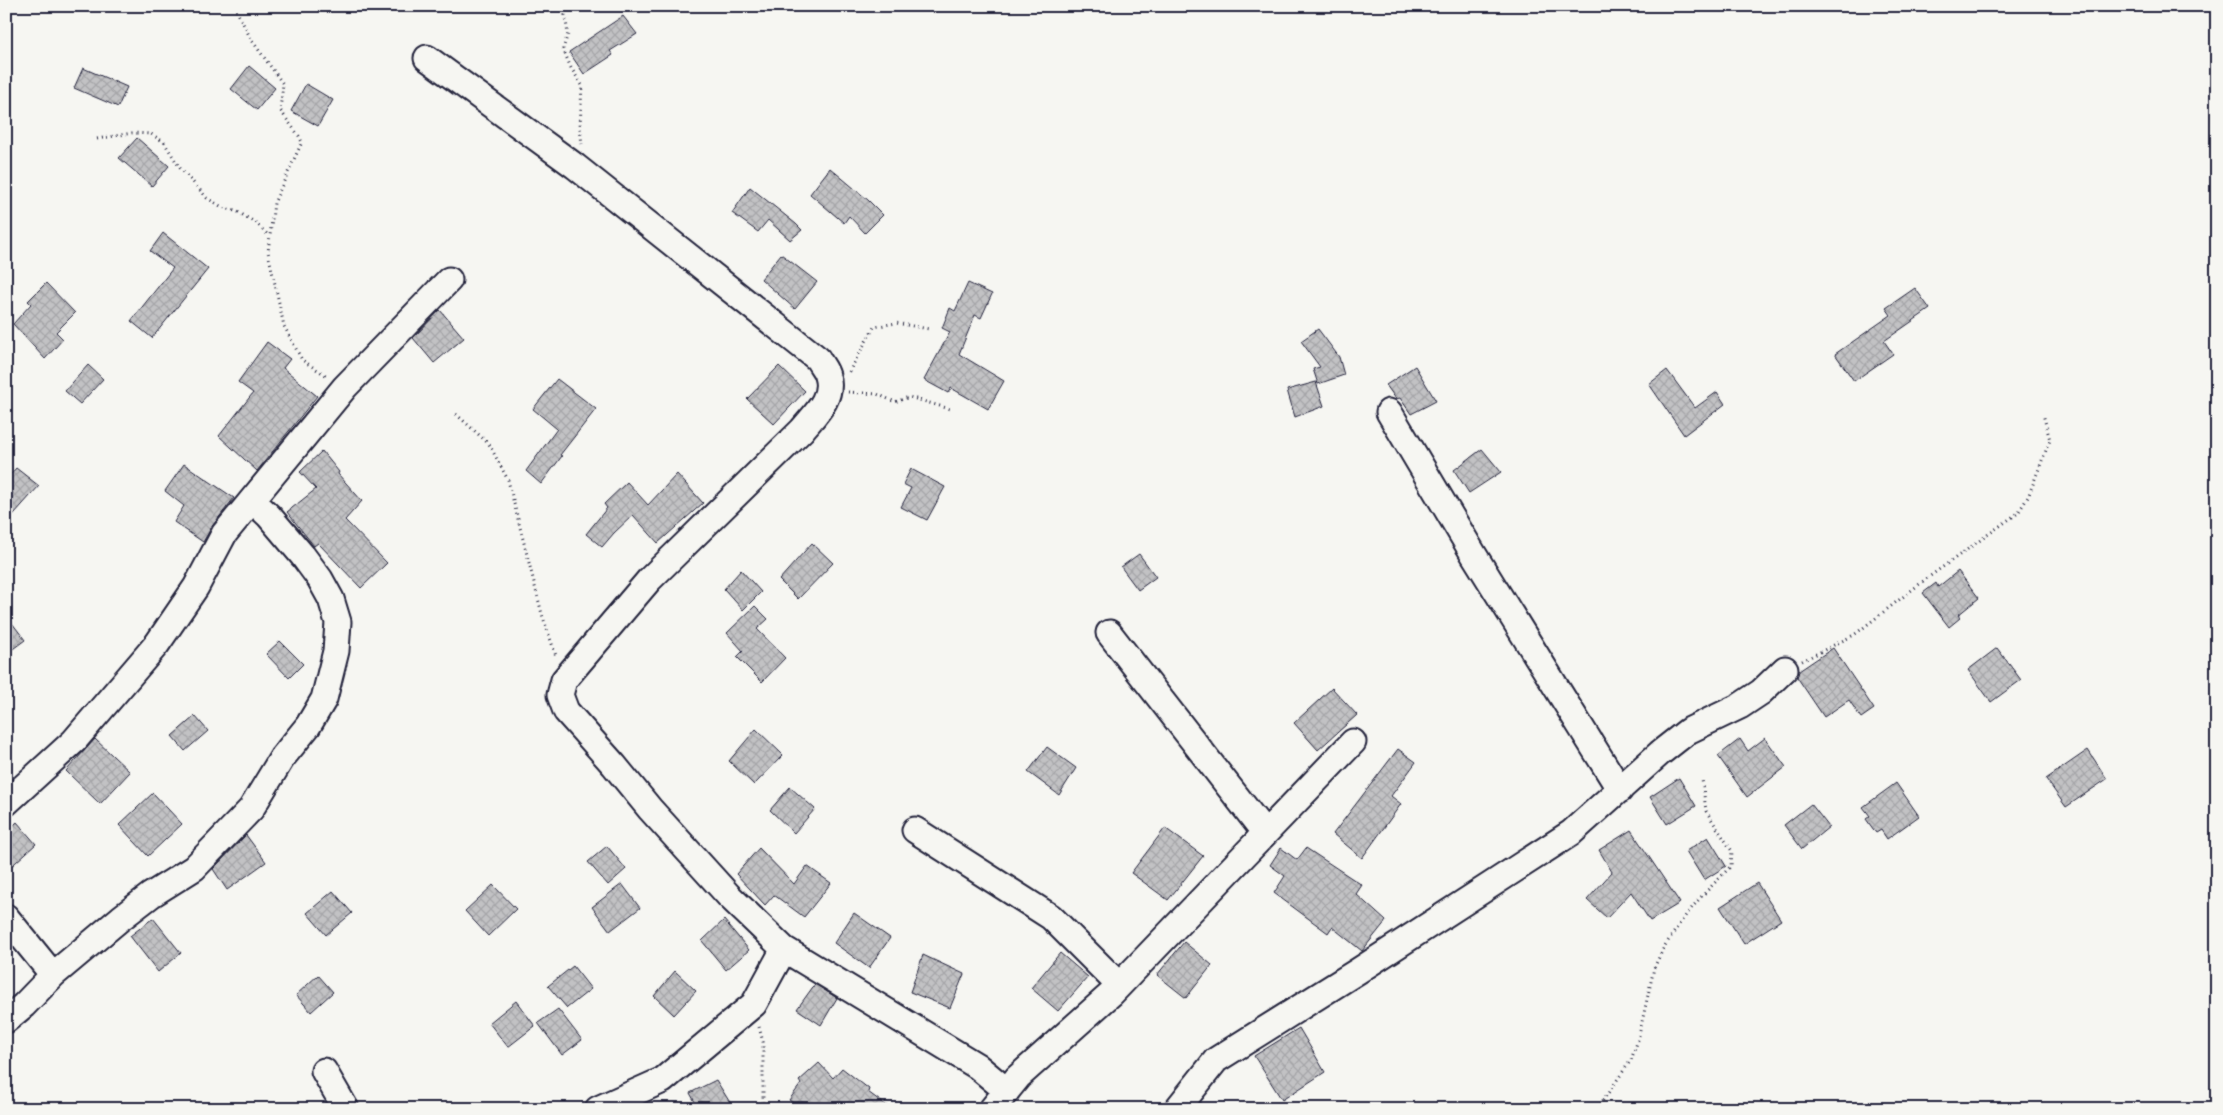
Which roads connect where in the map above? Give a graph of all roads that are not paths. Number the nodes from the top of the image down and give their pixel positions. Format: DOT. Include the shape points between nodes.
graph roads {
  1 [pos="427,58"];
  2 [pos="449,280"];
  3 [pos="1388,412"];
  4 [pos="252,500"];
  5 [pos="1109,633"];
  6 [pos="1785,669"];
  7 [pos="1353,742"];
  8 [pos="1620,790"];
  9 [pos="6,803"];
  10 [pos="915,830"];
  11 [pos="1265,833"];
  12 [pos="6,917"];
  13 [pos="784,949"];
  14 [pos="53,975"];
  15 [pos="1119,986"];
  16 [pos="6,1020"];
  17 [pos="324,1071"];
  18 [pos="1000,1100"];
  19 [pos="346,1109"];
  20 [pos="598,1109"];
  21 [pos="1177,1109"];
  1 -- 13 [label="street" via="575,166 818,359 828,376 828,393 822,406 802,430 649,580 564,680 560,695 566,711 656,817 729,896"];
  2 -- 4 [label="street" via="345,387"];
  3 -- 8 [label="street"];
  4 -- 9 [label="street" via="224,534 196,587 157,644 74,741"];
  4 -- 14 [label="street" via="303,556 331,599 338,622 336,651 324,699 251,808 194,868 151,895"];
  5 -- 11 [label="street"];
  6 -- 8 [label="street" via="1761,692 1740,706 1688,731"];
  7 -- 11 [label="street"];
  8 -- 21 [label="street" via="1571,833 1216,1060"];
  10 -- 15 [label="street" via="1051,917"];
  11 -- 15 [label="street"];
  12 -- 14 [label="street"];
  13 -- 18 [label="street" via="977,1066"];
  13 -- 20 [label="street" via="754,1004 663,1080"];
  14 -- 16 [label="street"];
  15 -- 18 [label="street" via="1018,1077"];
  17 -- 19 [label="street"];
}
